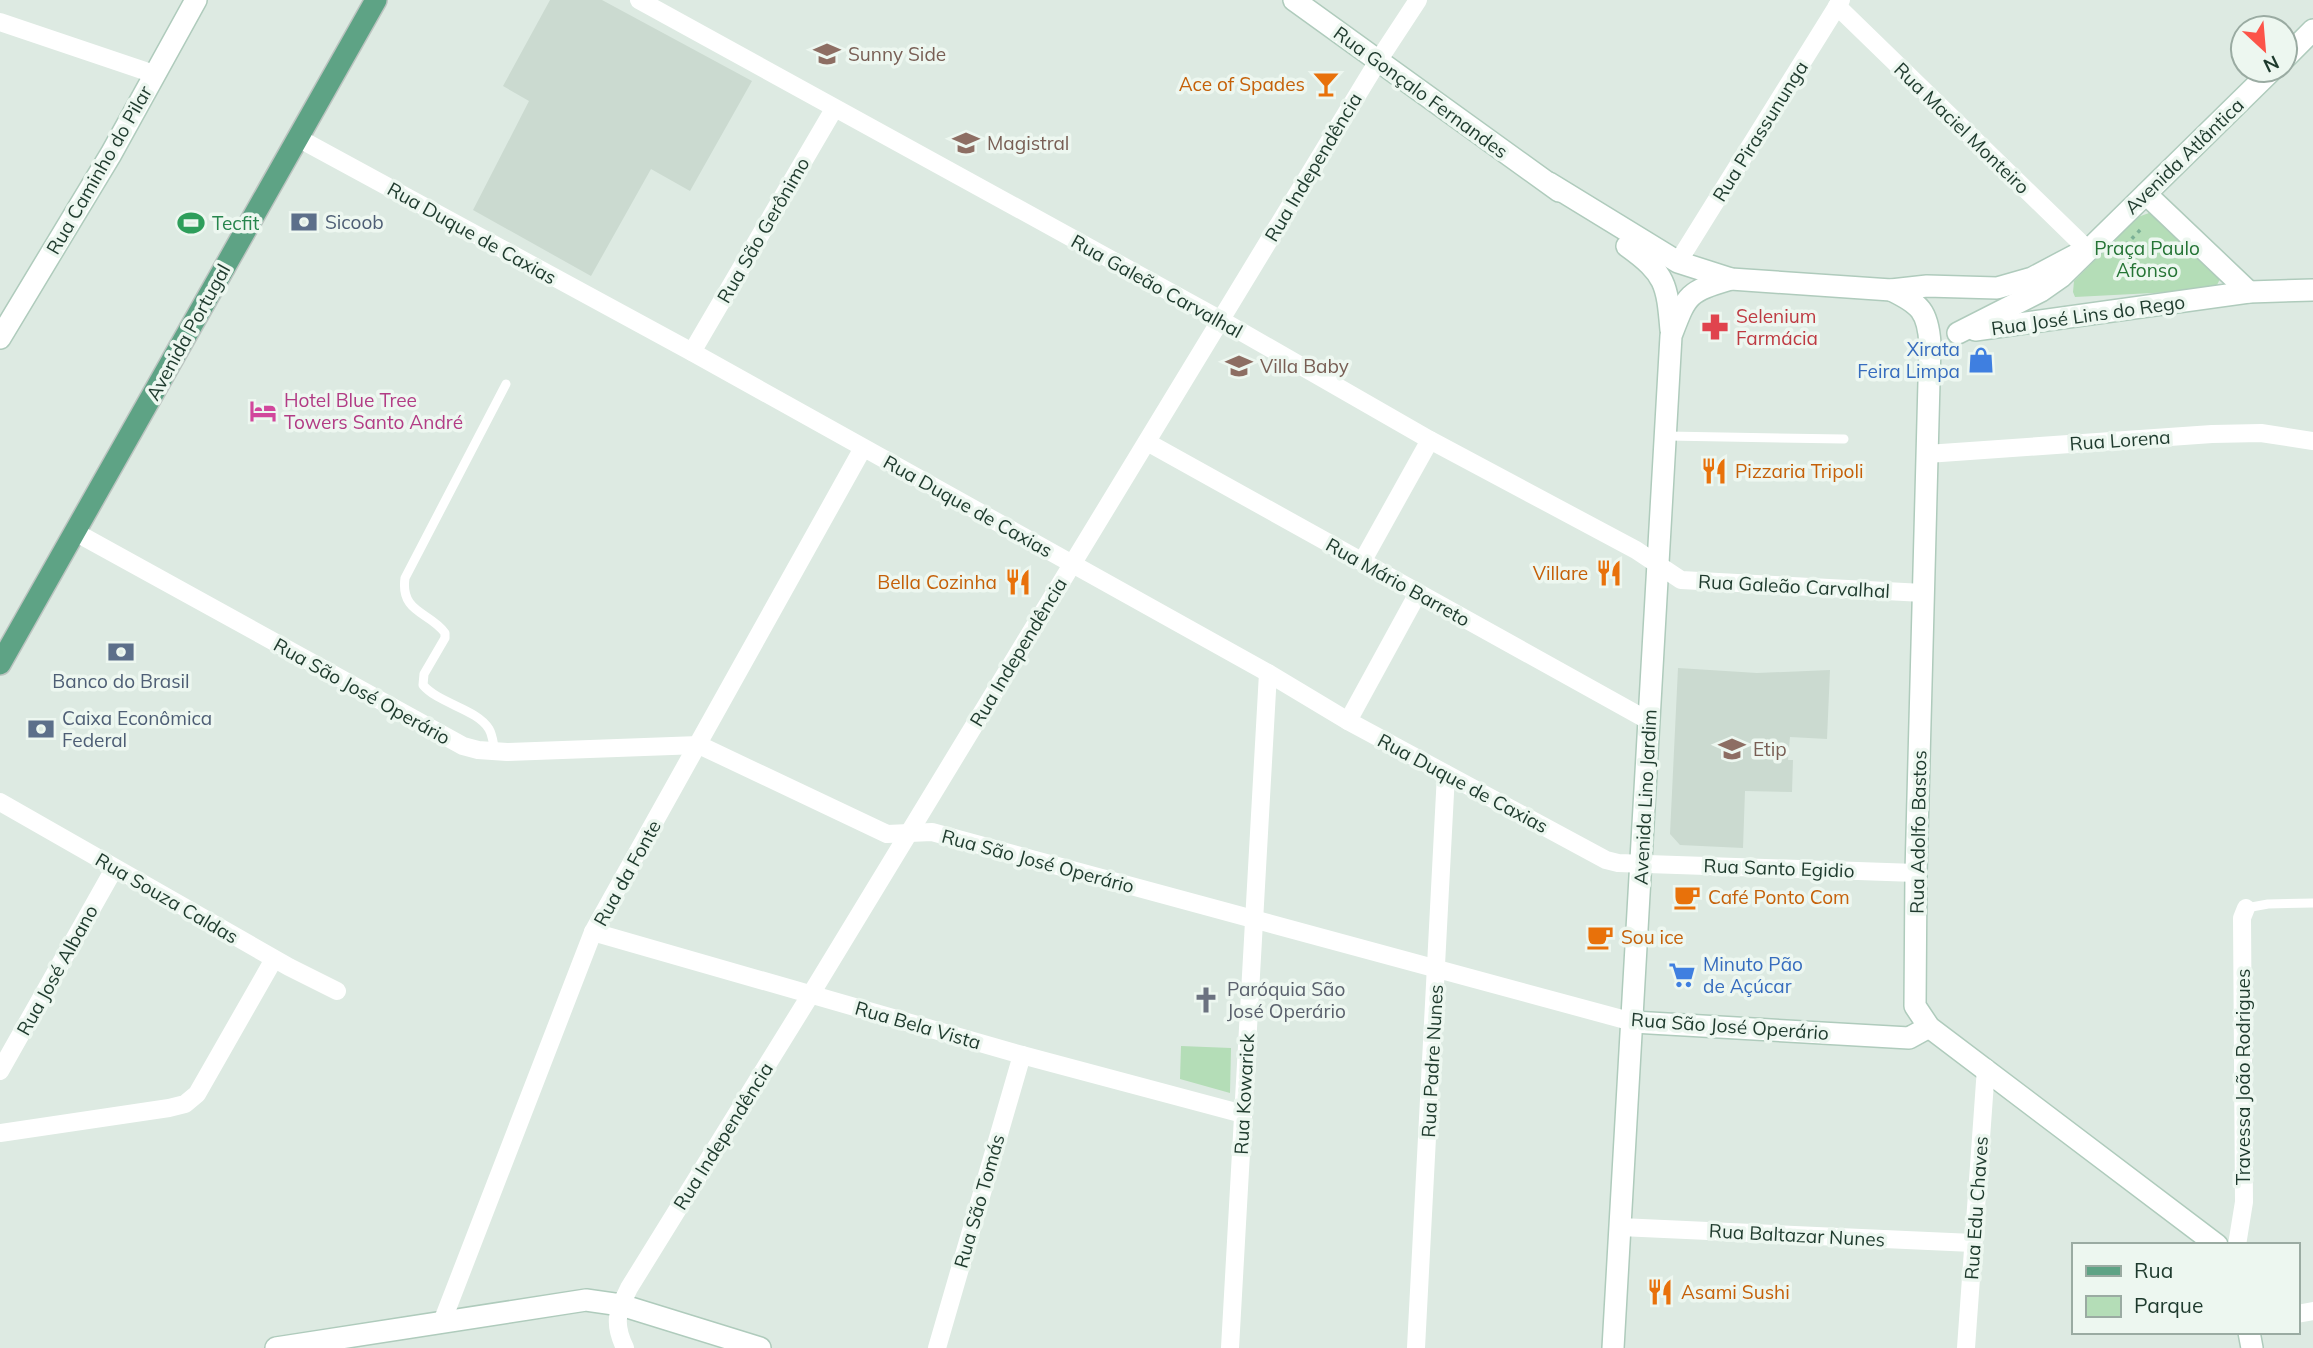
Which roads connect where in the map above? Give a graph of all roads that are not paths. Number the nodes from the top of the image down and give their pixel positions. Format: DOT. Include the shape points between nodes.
graph roads {
  1 [pos="196,0"];
  2 [pos="376,0"];
  3 [pos="639,0"];
  4 [pos="1294,0"];
  5 [pos="1418,0"];
  6 [pos="1839,3"];
  7 [pos="0,22"];
  8 [pos="2313,30"];
  9 [pos="2299,44"];
  10 [pos="1378,61"];
  11 [pos="154,74"];
  12 [pos="2258,84"];
  13 [pos="834,109"];
  14 [pos="298,138"];
  15 [pos="1549,183"];
  16 [pos="2146,194"];
  17 [pos="2087,250"];
  18 [pos="1678,261"];
  19 [pos="1731,279"];
  20 [pos="1891,290"];
  21 [pos="2313,290"];
  22 [pos="2249,292"];
  23 [pos="1219,319"];
  24 [pos="1958,333"];
  25 [pos="1671,336"];
  26 [pos="0,338"];
  27 [pos="1930,344"];
  28 [pos="692,352"];
  29 [pos="506,384"];
  30 [pos="1665,436"];
  31 [pos="1844,439"];
  32 [pos="1430,440"];
  33 [pos="2313,441"];
  34 [pos="1147,442"];
  35 [pos="863,448"];
  36 [pos="1927,454"];
  37 [pos="75,532"];
  38 [pos="1362,562"];
  39 [pos="1072,564"];
  40 [pos="1657,565"];
  41 [pos="1418,593"];
  42 [pos="1923,593"];
  43 [pos="0,664"];
  44 [pos="1268,673"];
  45 [pos="1348,721"];
  46 [pos="1649,721"];
  47 [pos="699,745"];
  48 [pos="495,751"];
  49 [pos="1446,774"];
  50 [pos="0,802"];
  51 [pos="908,833"];
  52 [pos="1641,864"];
  53 [pos="114,869"];
  54 [pos="1916,873"];
  55 [pos="2313,903"];
  56 [pos="2246,908"];
  57 [pos="1254,919"];
  58 [pos="593,932"];
  59 [pos="274,959"];
  60 [pos="1437,970"];
  61 [pos="337,991"];
  62 [pos="811,994"];
  63 [pos="1633,1021"];
  64 [pos="1930,1027"];
  65 [pos="1022,1055"];
  66 [pos="1986,1068"];
  67 [pos="0,1071"];
  68 [pos="1243,1114"];
  69 [pos="0,1133"];
  70 [pos="1620,1227"];
  71 [pos="1973,1243"];
  72 [pos="2214,1243"];
  73 [pos="2237,1243"];
  74 [pos="621,1305"];
  75 [pos="442,1322"];
  76 [pos="363,1341"];
  77 [pos="276,1348"];
  78 [pos="625,1348"];
  79 [pos="760,1348"];
  80 [pos="937,1348"];
  81 [pos="1230,1348"];
  82 [pos="1416,1348"];
  83 [pos="1613,1348"];
  84 [pos="1966,1348"];
  1 -- 11 [label="main road, Rua Caminho do Pilar"];
  2 -- 14 [label="main road, Avenida Portugal"];
  3 -- 13 [label="street, Rua Galeão Carvalhal"];
  4 -- 10 [label="main road, Rua Gonçalo Fernandes"];
  5 -- 10 [label="street, Rua Independência"];
  6 -- 17 [label="street, Rua Maciel Monteiro"];
  6 -- 18 [label="street, Rua Pirassununga"];
  7 -- 11 [label="street"];
  8 -- 9 [label="main road"];
  10 -- 15 [label="main road, Rua Gonçalo Fernandes"];
  10 -- 23 [label="street, Rua Independência"];
  11 -- 26 [label="main road, Rua Caminho do Pilar"];
  12 -- 16 [label="main road, Avenida Atlântica"];
  13 -- 23 [label="street, Rua Galeão Carvalhal"];
  13 -- 28 [label="street, Rua São Gerônimo"];
  14 -- 28 [label="street, Rua Duque de Caxias"];
  14 -- 37 [label="main road, Avenida Portugal"];
  15 -- 18 [label="main road, Rua Gonçalo Fernandes"];
  15 -- 25 [label="main road, Rua Gonçalo Fernandes" via="1657,271 1667,295"];
  16 -- 17 [label="main road, Avenida Atlântica"];
  16 -- 22 [label="main road"];
  17 -- 20 [label="main road, Rua Gonçalo Fernandes" via="2008,286"];
  17 -- 24 [label="main road, Avenida Atlântica" via="2041,291"];
  18 -- 19 [label="main road, Rua Gonçalo Fernandes"];
  19 -- 20 [label="main road, Rua Gonçalo Fernandes"];
  19 -- 25 [label="main road, Avenida Lino Jardim" via="1689,296"];
  20 -- 27 [label="main road, Rua Adolfo Bastos" via="1919,307 1928,322"];
  21 -- 22 [label="main road, Rua José Lins do Rego"];
  22 -- 24 [label="main road, Rua José Lins do Rego"];
  23 -- 32 [label="street, Rua Galeão Carvalhal"];
  23 -- 34 [label="street, Rua Independência"];
  24 -- 27 [label="main road, Rua José Lins do Rego"];
  25 -- 30 [label="main road, Avenida Lino Jardim"];
  27 -- 36 [label="main road, Rua Adolfo Bastos"];
  28 -- 35 [label="street, Rua Duque de Caxias"];
  29 -- 48 [label="lane" via="404,587 414,609 446,633 424,674 423,685 483,722"];
  30 -- 31 [label="lane"];
  30 -- 40 [label="main road, Avenida Lino Jardim"];
  32 -- 38 [label="street"];
  32 -- 40 [label="street, Rua Galeão Carvalhal"];
  33 -- 36 [label="street, Rua Lorena" via="2261,433 2212,434"];
  34 -- 38 [label="street, Rua Mário Barreto"];
  34 -- 39 [label="street, Rua Independência"];
  35 -- 39 [label="street, Rua Duque de Caxias"];
  35 -- 47 [label="street, Rua da Fonte"];
  36 -- 42 [label="main road, Rua Adolfo Bastos"];
  37 -- 43 [label="main road, Avenida Portugal"];
  37 -- 48 [label="street, Rua São José Operário" via="442,736 463,746"];
  38 -- 41 [label="street, Rua Mário Barreto"];
  39 -- 44 [label="street, Rua Duque de Caxias"];
  39 -- 51 [label="street, Rua Independência"];
  40 -- 42 [label="street, Rua Galeão Carvalhal" via="1681,580"];
  40 -- 46 [label="main road, Avenida Lino Jardim"];
  41 -- 45 [label="street"];
  41 -- 46 [label="street, Rua Mário Barreto"];
  42 -- 54 [label="main road, Rua Adolfo Bastos"];
  44 -- 45 [label="street, Rua Duque de Caxias"];
  44 -- 57 [label="street, Rua Kowarick"];
  45 -- 49 [label="street, Rua Duque de Caxias"];
  46 -- 52 [label="main road, Avenida Lino Jardim"];
  47 -- 48 [label="street, Rua São José Operário"];
  47 -- 51 [label="street, Rua São José Operário" via="887,834"];
  47 -- 58 [label="street, Rua da Fonte"];
  49 -- 52 [label="street, Rua Duque de Caxias" via="1606,860"];
  49 -- 60 [label="street, Rua Padre Nunes"];
  50 -- 53 [label="street, Rua Souza Caldas"];
  51 -- 57 [label="street, Rua São José Operário" via="932,832"];
  51 -- 62 [label="street, Rua Independência"];
  52 -- 54 [label="street, Rua Santo Egidio"];
  52 -- 63 [label="main road, Avenida Lino Jardim"];
  53 -- 59 [label="street, Rua Souza Caldas"];
  53 -- 67 [label="street, Rua José Albano"];
  54 -- 64 [label="main road, Rua Adolfo Bastos" via="1915,1006"];
  55 -- 56 [label="lane"];
  56 -- 73 [label="street, Travessa João Rodrigues" via="2242,918 2244,1202"];
  57 -- 60 [label="street, Rua São José Operário"];
  57 -- 68 [label="street, Rua Kowarick"];
  58 -- 62 [label="street, Rua Bela Vista"];
  58 -- 75 [label="street, Rua da Fonte"];
  59 -- 61 [label="street, Rua Souza Caldas"];
  59 -- 69 [label="street" via="197,1094 185,1104"];
  60 -- 63 [label="street, Rua São José Operário"];
  60 -- 82 [label="street, Rua Padre Nunes"];
  62 -- 65 [label="street, Rua Bela Vista"];
  62 -- 74 [label="street, Rua Independência"];
  63 -- 64 [label="main road, Rua São José Operário" via="1909,1038"];
  63 -- 70 [label="main road, Avenida Lino Jardim"];
  64 -- 66 [label="main road, Rua Adolfo Bastos"];
  65 -- 68 [label="street, Rua Bela Vista"];
  65 -- 80 [label="street, Rua São Tomás"];
  66 -- 71 [label="street, Rua Edu Chaves"];
  66 -- 72 [label="main road, Rua Adolfo Bastos"];
  68 -- 81 [label="street, Rua Kowarick"];
  70 -- 71 [label="street, Rua Baltazar Nunes"];
  70 -- 83 [label="main road, Avenida Lino Jardim"];
  71 -- 84 [label="street, Rua Edu Chaves"];
  74 -- 75 [label="main road" via="586,1300"];
  74 -- 78 [label="street" via="618,1332"];
  74 -- 79 [label="main road"];
  75 -- 76 [label="main road"];
  76 -- 77 [label="main road"];
}
